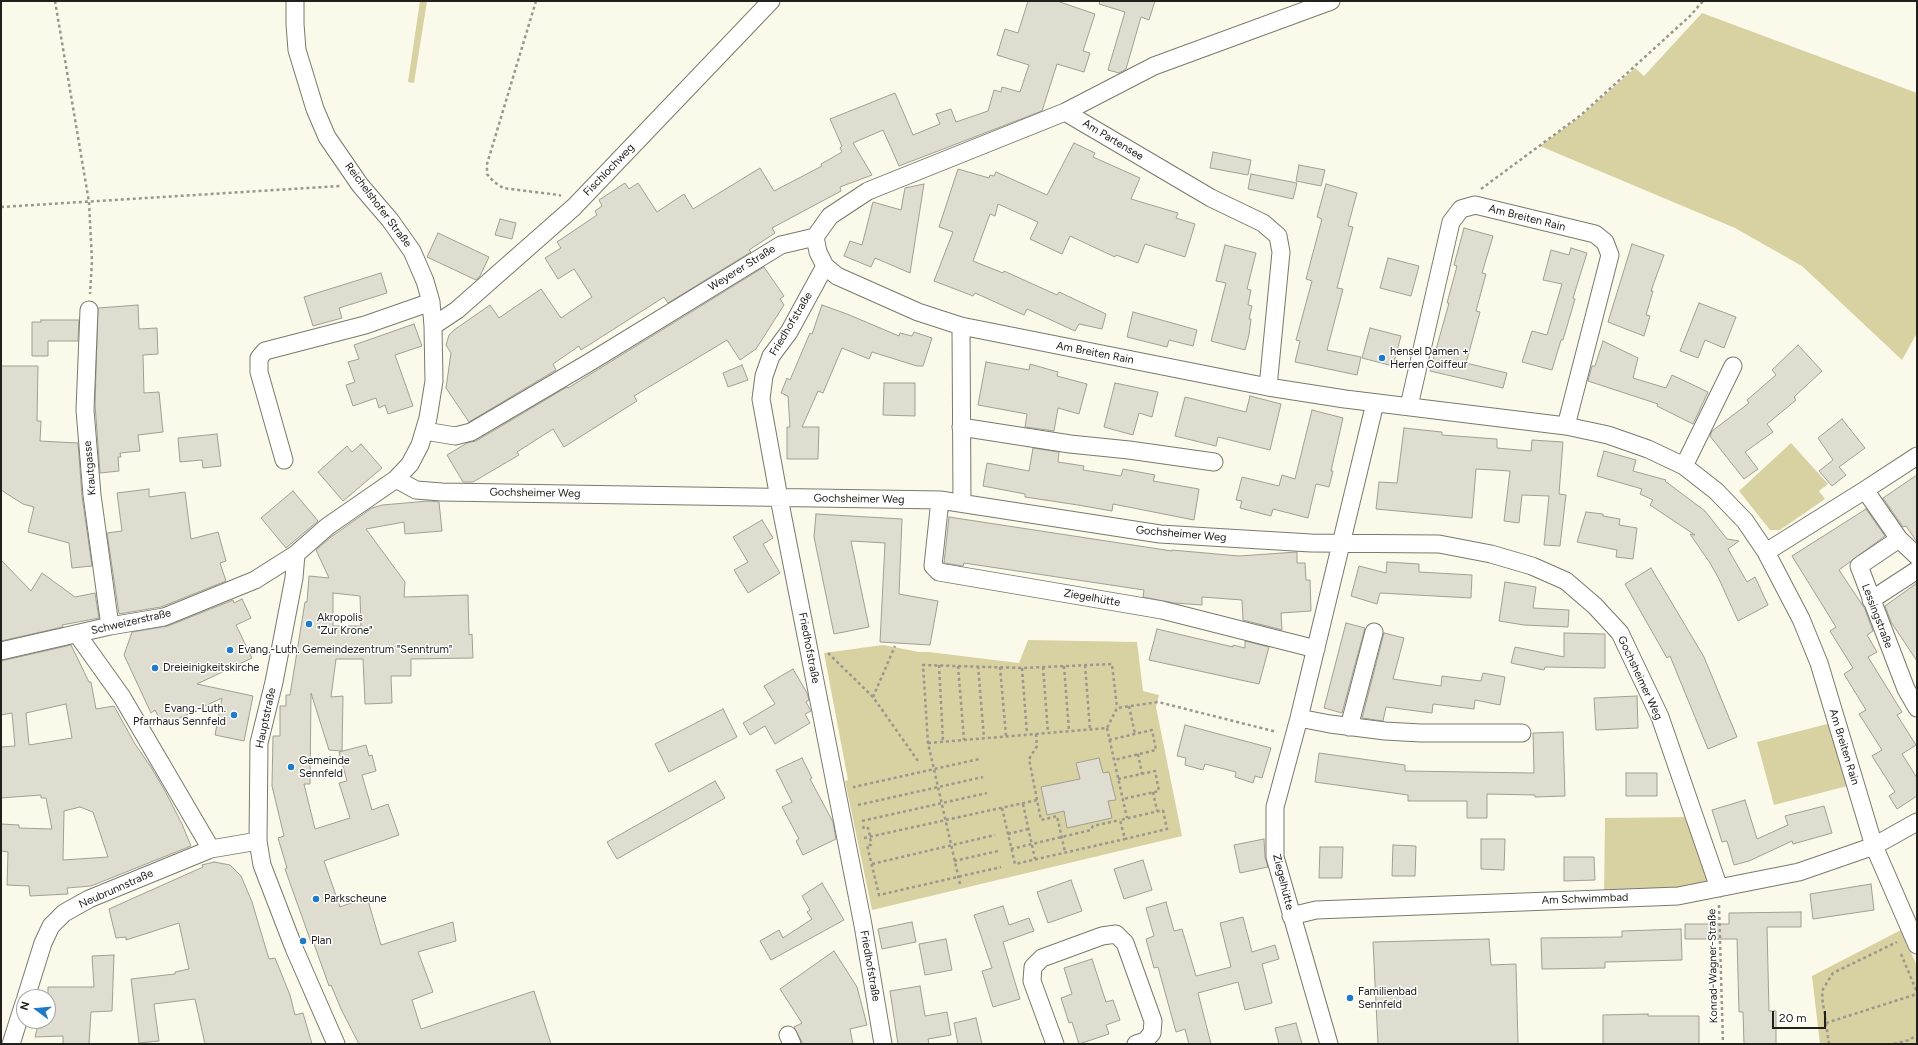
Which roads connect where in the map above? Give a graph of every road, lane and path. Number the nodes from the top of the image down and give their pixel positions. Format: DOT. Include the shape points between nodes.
graph roads {
  1 [pos="55,1"];
  2 [pos="295,1"];
  3 [pos="536,1"];
  4 [pos="772,1"];
  5 [pos="1331,1"];
  6 [pos="1703,1"];
  7 [pos="1065,112"];
  8 [pos="360,185"];
  9 [pos="89,202"];
  10 [pos="1475,205"];
  11 [pos="1,207"];
  12 [pos="574,207"];
  13 [pos="815,237"];
  14 [pos="825,266"];
  15 [pos="430,302"];
  16 [pos="89,310"];
  17 [pos="433,326"];
  18 [pos="961,326"];
  19 [pos="1734,366"];
  20 [pos="1268,387"];
  21 [pos="1375,403"];
  22 [pos="1409,406"];
  23 [pos="1566,426"];
  24 [pos="961,427"];
  25 [pos="425,431"];
  26 [pos="1917,456"];
  27 [pos="284,460"];
  28 [pos="1214,462"];
  29 [pos="1684,466"];
  30 [pos="396,479"];
  31 [pos="1865,490"];
  32 [pos="779,498"];
  33 [pos="940,500"];
  34 [pos="962,503"];
  35 [pos="1899,539"];
  36 [pos="1342,543"];
  37 [pos="1766,552"];
  38 [pos="296,554"];
  39 [pos="1917,556"];
  40 [pos="1917,570"];
  41 [pos="1871,600"];
  42 [pos="110,626"];
  43 [pos="1374,632"];
  44 [pos="77,634"];
  45 [pos="895,646"];
  46 [pos="1316,649"];
  47 [pos="825,650"];
  48 [pos="1,651"];
  49 [pos="939,665"];
  50 [pos="1085,665"];
  51 [pos="958,666"];
  52 [pos="978,666"];
  53 [pos="1064,666"];
  54 [pos="1000,667"];
  55 [pos="1043,667"];
  56 [pos="1022,668"];
  57 [pos="873,697"];
  58 [pos="1129,706"];
  59 [pos="1117,708"];
  60 [pos="1917,708"];
  61 [pos="1300,718"];
  62 [pos="1349,727"];
  63 [pos="1107,728"];
  64 [pos="1090,729"];
  65 [pos="1069,731"];
  66 [pos="1048,732"];
  67 [pos="1522,733"];
  68 [pos="1027,734"];
  69 [pos="1036,734"];
  70 [pos="1135,734"];
  71 [pos="1006,736"];
  72 [pos="1295,737"];
  73 [pos="984,738"];
  74 [pos="964,740"];
  75 [pos="1109,740"];
  76 [pos="943,741"];
  77 [pos="928,743"];
  78 [pos="1138,754"];
  79 [pos="979,759"];
  80 [pos="1114,760"];
  81 [pos="918,761"];
  82 [pos="933,769"];
  83 [pos="1142,774"];
  84 [pos="983,777"];
  85 [pos="1118,779"];
  86 [pos="937,787"];
  87 [pos="1153,792"];
  88 [pos="856,793"];
  89 [pos="987,793"];
  90 [pos="857,799"];
  91 [pos="1123,799"];
  92 [pos="1037,800"];
  93 [pos="941,804"];
  94 [pos="1023,804"];
  95 [pos="858,805"];
  96 [pos="1002,808"];
  97 [pos="859,810"];
  98 [pos="1157,812"];
  99 [pos="861,816"];
  100 [pos="1127,818"];
  101 [pos="945,820"];
  102 [pos="1120,820"];
  103 [pos="862,821"];
  104 [pos="1917,822"];
  105 [pos="1028,829"];
  106 [pos="1008,834"];
  107 [pos="995,835"];
  108 [pos="868,837"];
  109 [pos="1062,837"];
  110 [pos="1125,839"];
  111 [pos="258,841"];
  112 [pos="1032,845"];
  113 [pos="951,846"];
  114 [pos="1874,846"];
  115 [pos="211,849"];
  116 [pos="1011,849"];
  117 [pos="998,851"];
  118 [pos="1065,852"];
  119 [pos="1036,859"];
  120 [pos="954,862"];
  121 [pos="872,864"];
  122 [pos="1001,868"];
  123 [pos="958,877"];
  124 [pos="960,884"];
  125 [pos="1719,888"];
  126 [pos="1292,916"];
  127 [pos="1915,940"];
  128 [pos="1896,943"];
  129 [pos="29,989"];
  130 [pos="1917,993"];
  131 [pos="1826,1023"];
  132 [pos="16,1028"];
  133 [pos="1917,1035"];
  134 [pos="11,1044"];
  135 [pos="336,1044"];
  136 [pos="883,1044"];
  137 [pos="1055,1044"];
  138 [pos="1136,1044"];
  139 [pos="1329,1044"];
  140 [pos="1723,1044"];
  141 [pos="1829,1044"];
  142 [pos="1894,1044"];
  1 -- 9 [label="path"];
  2 -- 8 [label="street, Reichelshofer Straße" via="297,50 315,108 327,137"];
  3 -- 12 [label="path" via="487,164 487,174 503,188 559,195"];
  4 -- 12 [label="street, Fischlochweg"];
  5 -- 7 [label="street, Am Partensee" via="1154,66"];
  6 -- 10 [label="path" via="1690,16 1581,115 1478,192"];
  7 -- 13 [label="street" via="868,191 830,216"];
  7 -- 20 [label="street, Am Partensee" via="1211,198 1263,223 1278,236 1281,259"];
  8 -- 9 [label="path"];
  8 -- 15 [label="street, Reichelshofer Straße" via="412,251 425,281"];
  9 -- 11 [label="path"];
  9 -- 16 [label="path" via="92,261"];
  10 -- 22 [label="street, Am Breiten Rain" via="1461,209 1451,222"];
  10 -- 23 [label="street, Am Breiten Rain" via="1595,234 1605,242 1610,255"];
  12 -- 17 [label="street, Fischlochweg" via="458,310"];
  13 -- 14 [label="street" via="818,252"];
  13 -- 25 [label="street, Weyerer Straße" via="781,245 471,432 455,436"];
  14 -- 18 [label="street, Am Breiten Rain" via="837,276 911,309"];
  14 -- 32 [label="street, Friedhofstraße" via="789,332 771,356 764,376 762,400"];
  15 -- 17 [label="street, Reichelshofer Straße"];
  15 -- 27 [label="street" via="365,325 265,351 258,358 259,372"];
  16 -- 42 [label="street, Krautgasse" via="85,410 92,495"];
  17 -- 25 [label="street, Reichelshofer Straße" via="434,381"];
  18 -- 20 [label="street, Am Breiten Rain"];
  18 -- 24 [label="street"];
  19 -- 29 [label="street"];
  20 -- 21 [label="street, Am Breiten Rain"];
  21 -- 22 [label="street, Am Breiten Rain"];
  21 -- 36 [label="street, Ziegelhütte"];
  22 -- 23 [label="street, Am Breiten Rain"];
  23 -- 29 [label="street, Am Breiten Rain" via="1608,434"];
  24 -- 28 [label="street"];
  24 -- 34 [label="street"];
  25 -- 30 [label="street, Reichelshofer Straße" via="410,464"];
  26 -- 31 [label="street"];
  29 -- 37 [label="street, Am Breiten Rain" via="1716,491 1745,521"];
  30 -- 32 [label="street, Gochsheimer Weg" via="416,490 442,492"];
  30 -- 38 [label="street" via="328,526"];
  31 -- 35 [label="street"];
  31 -- 37 [label="street"];
  32 -- 33 [label="street, Gochsheimer Weg"];
  32 -- 136 [label="street, Friedhofstraße" via="863,925"];
  33 -- 34 [label="street, Gochsheimer Weg"];
  33 -- 46 [label="street, Ziegelhütte" via="933,566 938,572 1162,610"];
  34 -- 36 [label="street, Gochsheimer Weg" via="1160,534"];
  35 -- 39 [label="street"];
  35 -- 41 [label="street, Lessingstraße" via="1859,566"];
  36 -- 46 [label="street, Ziegelhütte"];
  36 -- 125 [label="street, Gochsheimer Weg" via="1439,544 1491,554 1532,566 1566,581 1595,606 1620,634 1660,717"];
  37 -- 114 [label="street, Am Breiten Rain" via="1801,619 1819,663"];
  38 -- 42 [label="street, Schweizerstraße" via="255,580 164,617"];
  38 -- 111 [label="street, Hauptstraße" via="294,578 277,667 259,743"];
  40 -- 41 [label="street"];
  41 -- 60 [label="street, Lessingstraße" via="1906,689"];
  42 -- 44 [label="street, Schweizerstraße"];
  43 -- 62 [label="street"];
  44 -- 48 [label="street, Schweizerstraße"];
  44 -- 115 [label="street" via="122,697"];
  45 -- 57 [label="path"];
  46 -- 61 [label="street, Ziegelhütte"];
  47 -- 57 [label="path"];
  49 -- 51 [label="path"];
  49 -- 76 [label="path"];
  49 -- 77 [label="path" via="923,665"];
  50 -- 53 [label="path"];
  50 -- 59 [label="path" via="1112,664"];
  50 -- 64 [label="path"];
  51 -- 52 [label="path"];
  51 -- 74 [label="path"];
  52 -- 54 [label="path"];
  52 -- 73 [label="path"];
  53 -- 55 [label="path"];
  53 -- 65 [label="path"];
  54 -- 56 [label="path"];
  54 -- 71 [label="path"];
  55 -- 56 [label="path"];
  55 -- 66 [label="path"];
  56 -- 68 [label="path"];
  57 -- 81 [label="path"];
  58 -- 59 [label="path"];
  58 -- 70 [label="path"];
  58 -- 72 [label="path" via="1158,702"];
  59 -- 63 [label="path"];
  61 -- 62 [label="street"];
  61 -- 72 [label="street, Ziegelhütte"];
  62 -- 67 [label="street" via="1421,733"];
  63 -- 64 [label="path"];
  63 -- 75 [label="path"];
  64 -- 65 [label="path"];
  65 -- 66 [label="path"];
  66 -- 69 [label="path"];
  68 -- 69 [label="path"];
  68 -- 71 [label="path"];
  69 -- 92 [label="path" via="1037,746 1029,759"];
  70 -- 75 [label="path"];
  70 -- 78 [label="path" via="1152,730 1156,750"];
  71 -- 73 [label="path"];
  72 -- 126 [label="street, Ziegelhütte" via="1275,808 1275,857"];
  73 -- 74 [label="path"];
  74 -- 76 [label="path"];
  75 -- 80 [label="path"];
  76 -- 77 [label="path"];
  77 -- 82 [label="path"];
  78 -- 80 [label="path"];
  78 -- 83 [label="path"];
  79 -- 82 [label="path"];
  80 -- 85 [label="path"];
  82 -- 86 [label="path"];
  82 -- 88 [label="path" via="854,787"];
  83 -- 85 [label="path"];
  83 -- 87 [label="path" via="1155,771 1159,790"];
  84 -- 86 [label="path"];
  85 -- 91 [label="path"];
  86 -- 93 [label="path"];
  86 -- 95 [label="path"];
  87 -- 91 [label="path"];
  87 -- 98 [label="path"];
  89 -- 93 [label="path"];
  90 -- 95 [label="path"];
  91 -- 100 [label="path"];
  92 -- 94 [label="path"];
  92 -- 109 [label="path" via="1041,820 1057,816"];
  93 -- 101 [label="path"];
  93 -- 103 [label="path"];
  94 -- 96 [label="path"];
  94 -- 105 [label="path"];
  95 -- 97 [label="path"];
  96 -- 101 [label="path"];
  96 -- 106 [label="path"];
  98 -- 100 [label="path"];
  98 -- 110 [label="path" via="1163,810 1167,829"];
  99 -- 103 [label="path"];
  100 -- 102 [label="path"];
  101 -- 108 [label="path"];
  101 -- 113 [label="path"];
  102 -- 109 [label="path"];
  102 -- 110 [label="path"];
  103 -- 108 [label="path" via="864,829 868,828"];
  104 -- 114 [label="street, Am Schwimmbad"];
  105 -- 106 [label="path"];
  105 -- 112 [label="path"];
  106 -- 116 [label="path"];
  107 -- 113 [label="path"];
  108 -- 121 [label="path" via="871,844 867,845"];
  109 -- 112 [label="path"];
  109 -- 118 [label="path"];
  110 -- 118 [label="path"];
  111 -- 115 [label="street, Neubrunnstraße"];
  111 -- 135 [label="street, Hauptstraße" via="262,865 294,948"];
  112 -- 116 [label="path"];
  112 -- 119 [label="path"];
  113 -- 120 [label="path"];
  113 -- 121 [label="path"];
  114 -- 125 [label="street, Am Schwimmbad" via="1799,872"];
  114 -- 127 [label="street, Am Breiten Rain"];
  115 -- 129 [label="street, Neubrunnstraße" via="89,899 64,914 52,926"];
  116 -- 119 [label="path" via="1015,864"];
  117 -- 120 [label="path"];
  118 -- 119 [label="path"];
  120 -- 123 [label="path"];
  121 -- 123 [label="path" via="879,895"];
  122 -- 123 [label="path"];
  123 -- 124 [label="path"];
  125 -- 126 [label="street, Am Schwimmbad" via="1678,896 1316,910"];
  125 -- 140 [label="path, Konrad-Wagner-Straße"];
  126 -- 139 [label="street, Ziegelhütte"];
  127 -- 128 [label="path"];
  128 -- 130 [label="path"];
  128 -- 131 [label="path" via="1833,973 1823,989"];
  130 -- 131 [label="path"];
  131 -- 141 [label="path"];
  132 -- 134 [label="street"];
  133 -- 142 [label="path"];
  137 -- 138 [label="street" via="1032,981 1033,967 1042,958 1102,936 1116,934 1125,943 1153,1021 1152,1033 1145,1041"];
}
